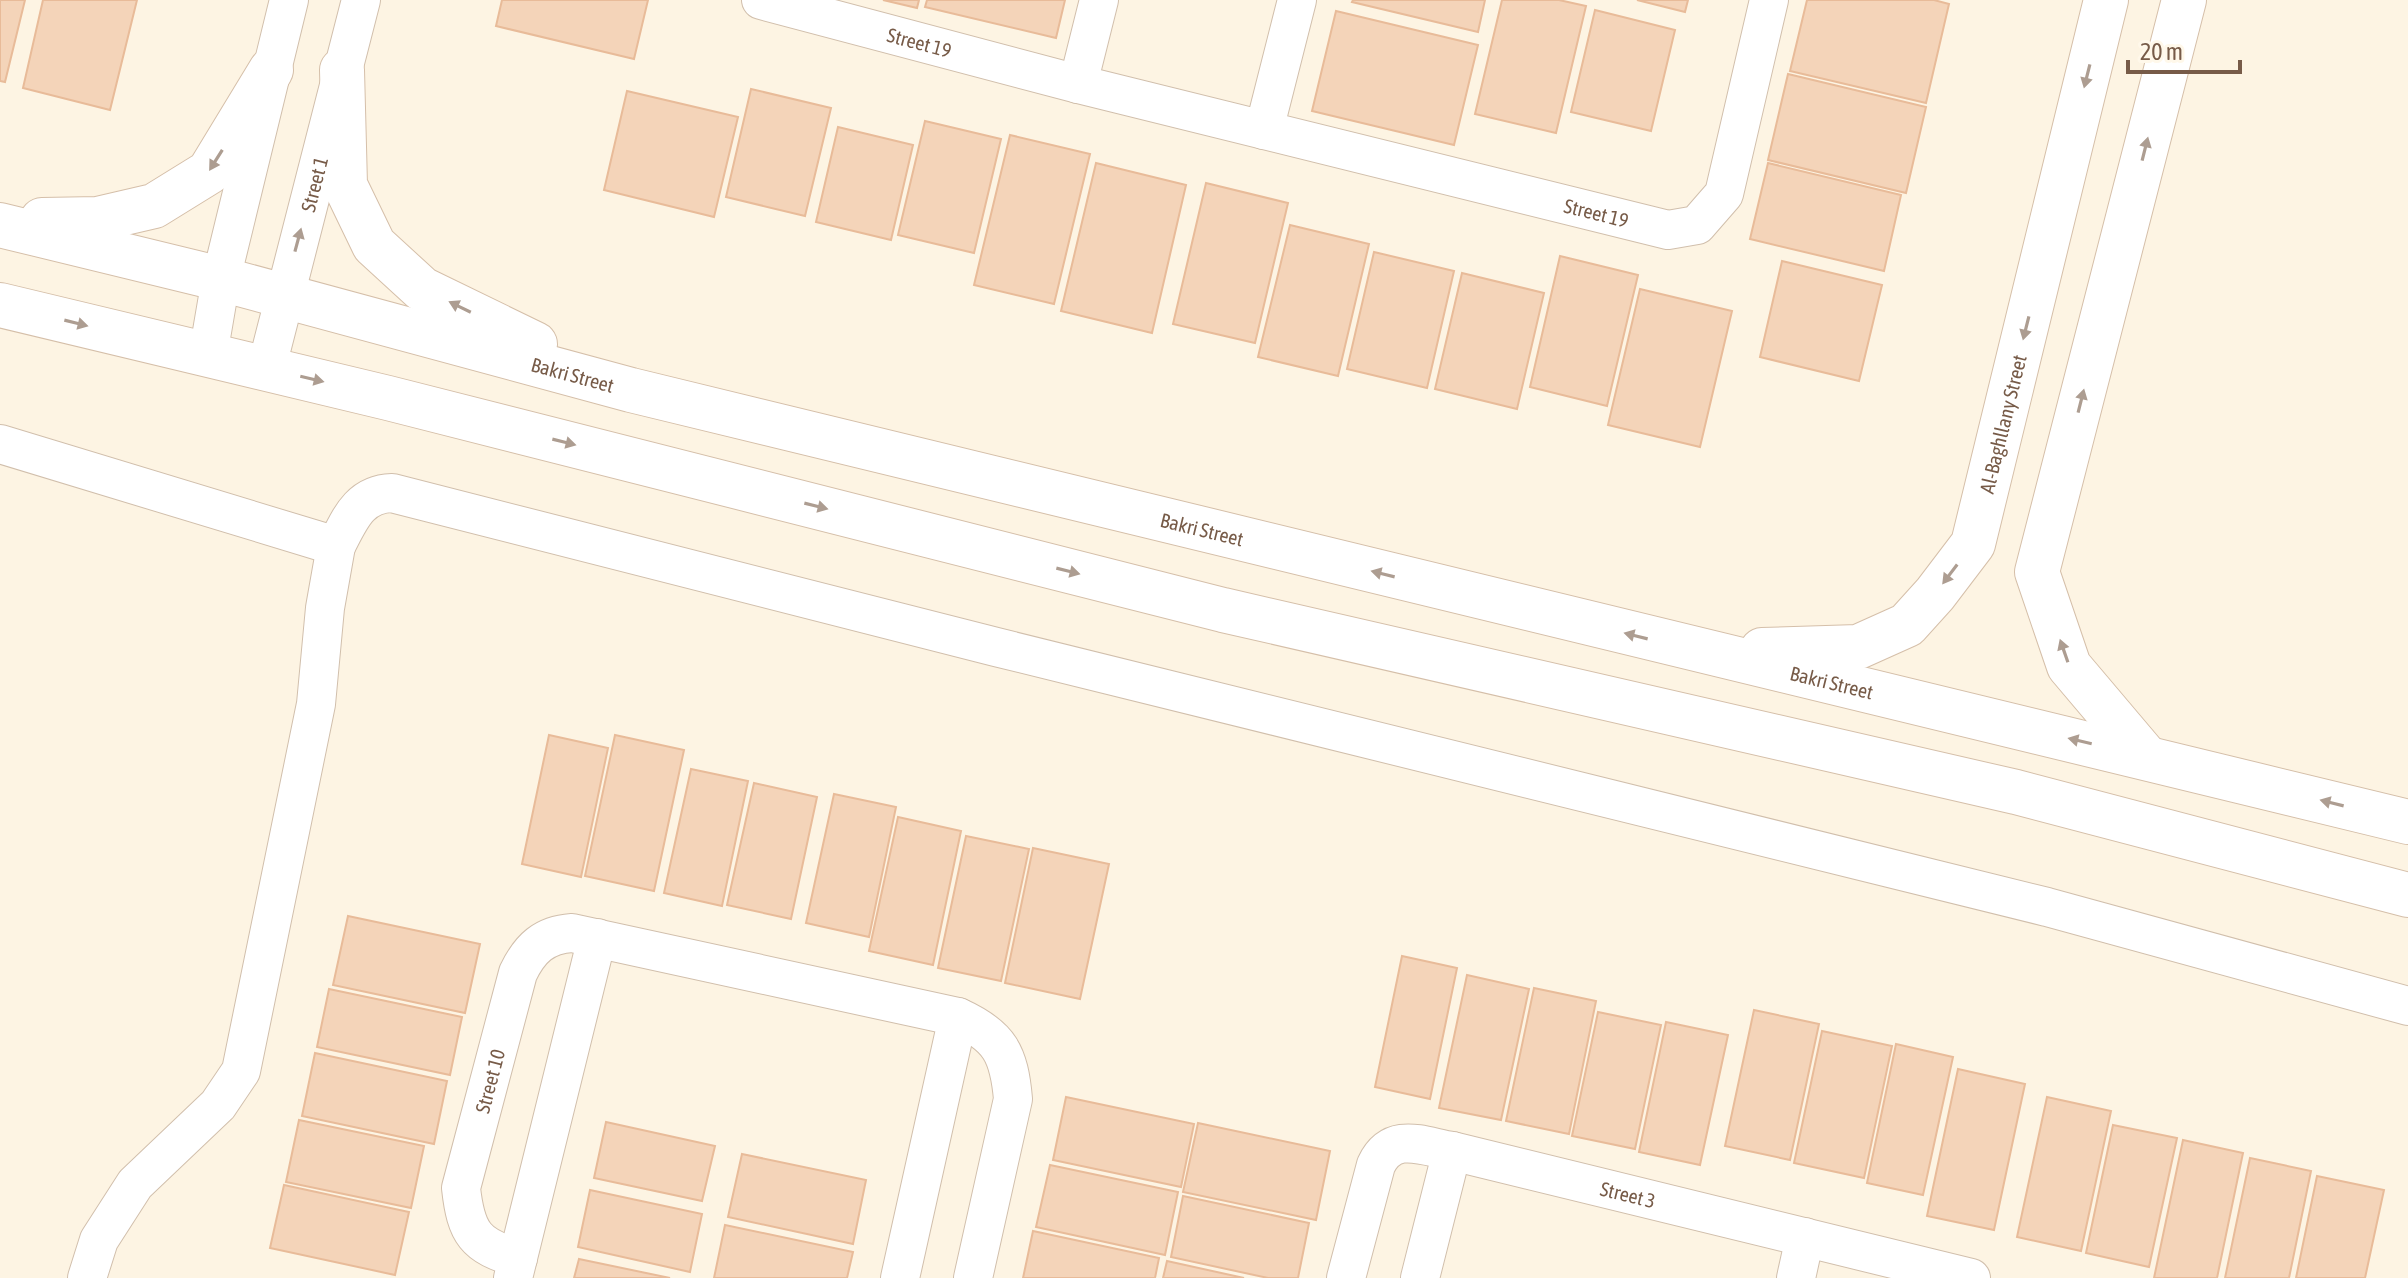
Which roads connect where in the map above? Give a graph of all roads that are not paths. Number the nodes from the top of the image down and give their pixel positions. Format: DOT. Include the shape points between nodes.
graph roads {
  1 [pos="289,0"];
  2 [pos="361,0"];
  3 [pos="761,0"];
  4 [pos="1099,0"];
  5 [pos="1297,0"];
  6 [pos="1769,0"];
  7 [pos="2106,0"];
  8 [pos="2184,0"];
  9 [pos="271,70"];
  10 [pos="342,70"];
  11 [pos="1078,84"];
  12 [pos="1264,130"];
  13 [pos="0,222"];
  14 [pos="221,279"];
  15 [pos="284,296"];
  16 [pos="0,305"];
  17 [pos="208,355"];
  18 [pos="266,370"];
  19 [pos="631,390"];
  20 [pos="0,444"];
  21 [pos="1990,475"];
  22 [pos="2058,490"];
  23 [pos="336,546"];
  24 [pos="1703,652"];
  25 [pos="2146,757"];
  26 [pos="2408,822"];
  27 [pos="2408,895"];
  28 [pos="597,938"];
  29 [pos="2408,1006"];
  30 [pos="958,1017"];
  31 [pos="1452,1151"];
  32 [pos="1805,1237"];
  33 [pos="516,1268"];
  34 [pos="1885,1268"];
  35 [pos="87,1278"];
  36 [pos="900,1278"];
  37 [pos="973,1278"];
  38 [pos="1346,1278"];
  39 [pos="1420,1278"];
  40 [pos="1796,1278"];
  41 [pos="1971,1278"];
  1 -- 9 [label="street"];
  2 -- 10 [label="street, Street 1"];
  3 -- 11 [label="street, Street 19"];
  4 -- 11 [label="street"];
  5 -- 12 [label="street"];
  6 -- 12 [label="street, Street 19" via="1724,194 1697,225 1668,230"];
  7 -- 21 [label="main road, Al-Baghllany Street, one-way"];
  22 -- 8 [label="main road, one-way"];
  9 -- 13 [label="main road, one-way" via="209,172 154,206 98,219"];
  9 -- 14 [label="street"];
  15 -- 10 [label="street, Street 1, one-way"];
  19 -- 10 [label="main road, one-way" via="422,289 374,245 345,185"];
  11 -- 12 [label="street, Street 19"];
  13 -- 14 [label="main road, Bakri Street"];
  14 -- 15 [label="main road, Bakri Street"];
  14 -- 17 [label="street"];
  15 -- 18 [label="street, Street 1"];
  15 -- 19 [label="main road, Bakri Street"];
  16 -- 17 [label="main road, one-way"];
  17 -- 18 [label="main road"];
  18 -- 27 [label="main road, one-way" via="1223,610 2016,792"];
  24 -- 19 [label="main road, Bakri Street, one-way"];
  20 -- 23 [label="street"];
  21 -- 22 [label="main road" via="2016,502 2035,503"];
  21 -- 24 [label="main road, Al-Baghllany Street, one-way" via="1973,544 1907,625 1858,647"];
  25 -- 22 [label="main road, one-way" via="2069,666 2037,572"];
  23 -- 29 [label="street" via="353,513 375,494 392,493 2031,903"];
  23 -- 35 [label="street" via="316,704 241,1071 218,1105 135,1184 99,1240"];
  25 -- 24 [label="main road, Bakri Street, one-way"];
  26 -- 25 [label="main road, Bakri Street, one-way"];
  28 -- 30 [label="street, Street 10"];
  28 -- 33 [label="street, Street 10"];
  28 -- 33 [label="street, Street 10" via="555,934 526,956 461,1188 471,1232"];
  30 -- 36 [label="street"];
  30 -- 37 [label="street, Street 10" via="980,1027 1000,1047 1013,1099"];
  31 -- 32 [label="street, Street 3"];
  31 -- 38 [label="street, Street 3" via="1403,1142 1382,1153"];
  31 -- 39 [label="street"];
  32 -- 34 [label="street, Street 3"];
  32 -- 40 [label="street"];
  34 -- 41 [label="street, Street 3"];
}
